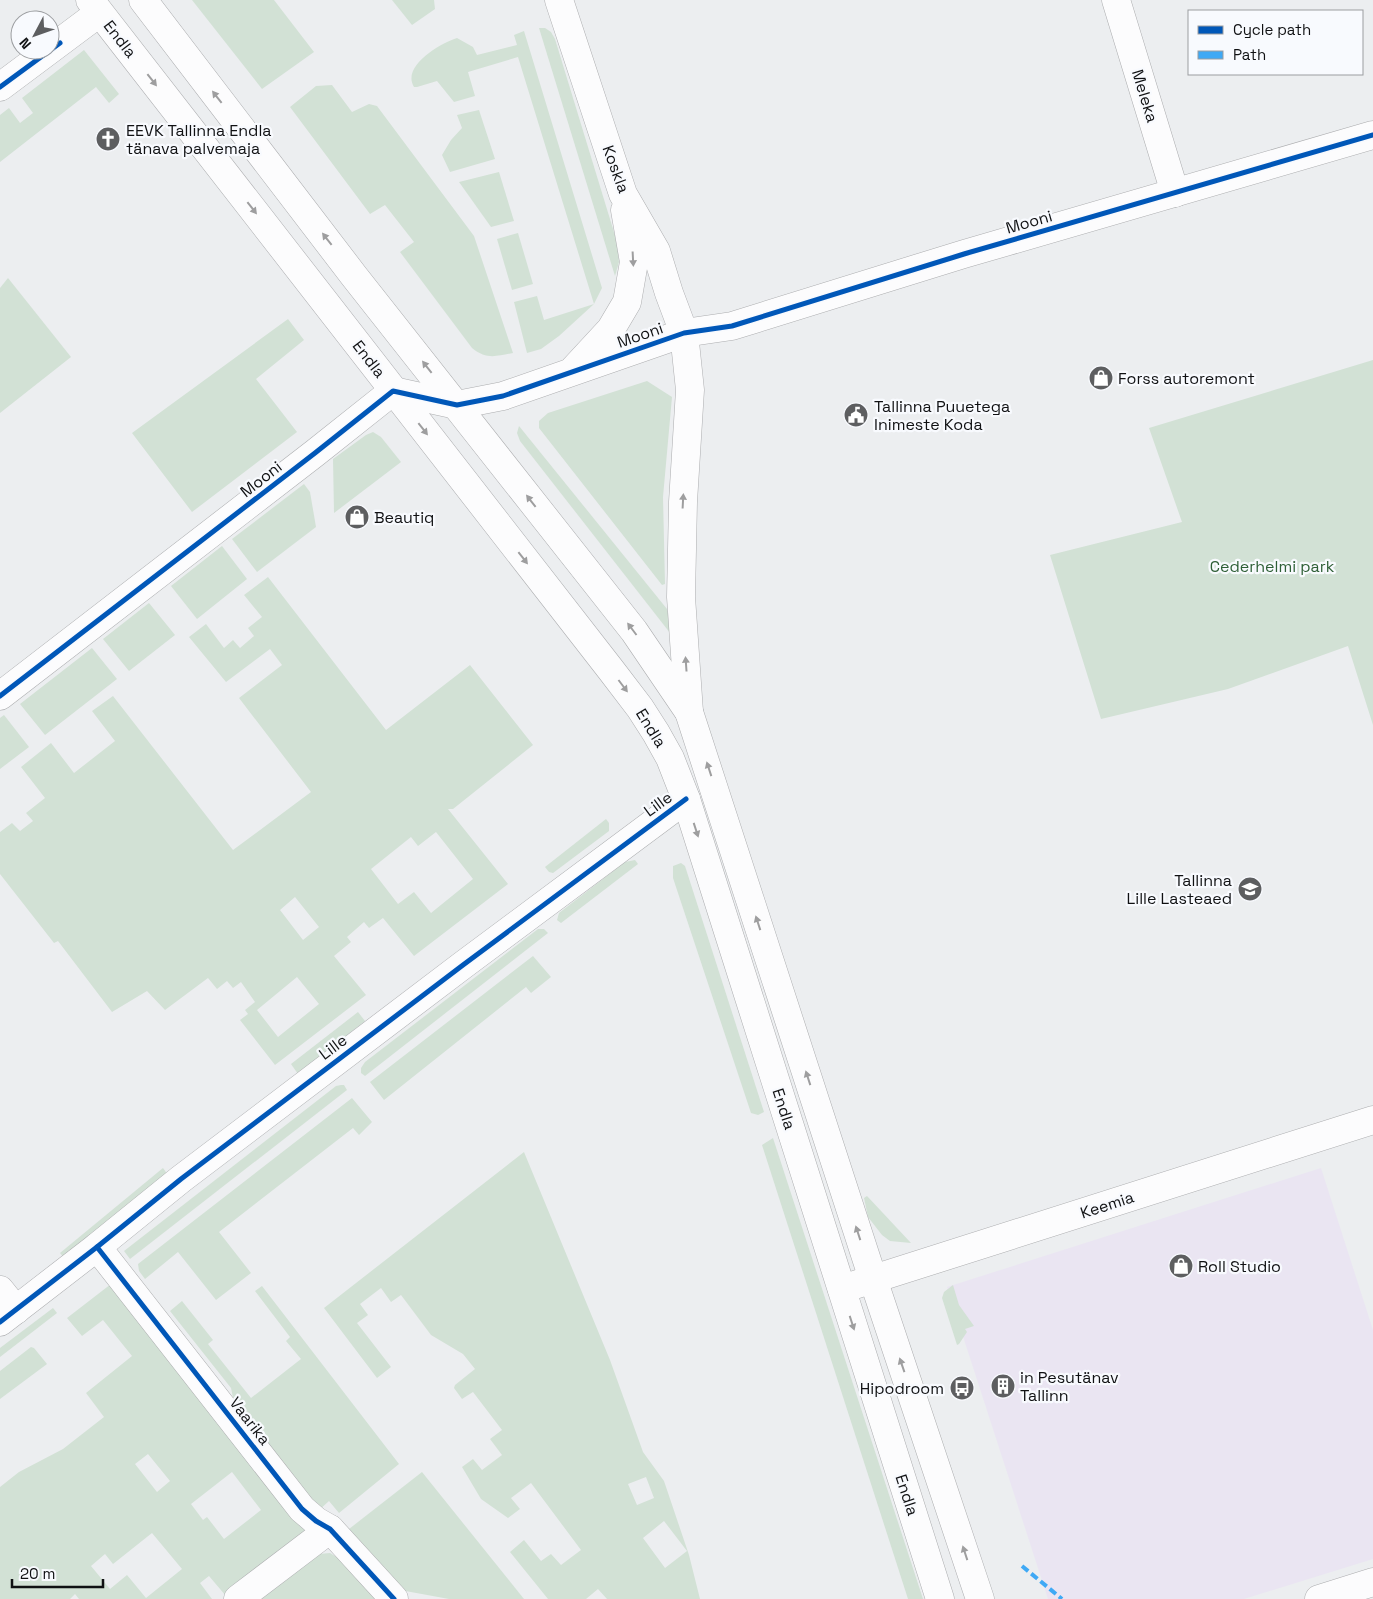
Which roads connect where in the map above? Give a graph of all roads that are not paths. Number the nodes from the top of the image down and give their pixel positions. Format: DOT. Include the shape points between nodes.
graph roads {
  1 [pos="143,0"];
  2 [pos="559,0"];
  3 [pos="1116,0"];
  4 [pos="95,6"];
  5 [pos="0,87"];
  6 [pos="1373,135"];
  7 [pos="1175,193"];
  8 [pos="623,194"];
  9 [pos="684,333"];
  10 [pos="572,371"];
  11 [pos="393,391"];
  12 [pos="457,406"];
  13 [pos="0,696"];
  14 [pos="690,712"];
  15 [pos="686,799"];
  16 [pos="1373,1120"];
  17 [pos="97,1247"];
  18 [pos="873,1279"];
  19 [pos="842,1289"];
  20 [pos="5,1307"];
  21 [pos="330,1530"];
  22 [pos="1373,1582"];
  23 [pos="238,1599"];
  24 [pos="394,1599"];
  25 [pos="940,1599"];
  26 [pos="980,1599"];
  27 [pos="1319,1599"];
  12 -- 1 [label="street, Endla, one-way"];
  2 -- 8 [label="street, Koskla"];
  3 -- 7 [label="street, Meleka"];
  4 -- 5 [label="street" via="60,43"];
  4 -- 11 [label="street, Endla, one-way"];
  6 -- 7 [label="street, Mooni"];
  7 -- 9 [label="street, Mooni" via="732,326"];
  8 -- 9 [label="street, Koskla" via="656,251"];
  8 -- 10 [label="street, one-way" via="634,262 627,302 611,329"];
  9 -- 10 [label="street, Mooni"];
  14 -- 9 [label="street, Koskla, one-way" via="681,597 690,390"];
  10 -- 12 [label="street, Mooni" via="503,396"];
  11 -- 12 [label="street, Mooni"];
  11 -- 13 [label="street, Mooni"];
  11 -- 15 [label="street, Endla, one-way" via="640,708 670,758"];
  14 -- 12 [label="street, Endla, one-way" via="634,631"];
  18 -- 14 [label="street, Endla, one-way"];
  15 -- 17 [label="street, Lille" via="470,959"];
  15 -- 19 [label="street, Endla, one-way"];
  16 -- 18 [label="street, Keemia"];
  17 -- 20 [label="street, Lille"];
  17 -- 21 [label="street, Vaarika" via="302,1509"];
  18 -- 19 [label="street, Keemia"];
  26 -- 18 [label="street, Endla, one-way"];
  19 -- 25 [label="street, Endla, one-way"];
  21 -- 23 [label="street"];
  21 -- 24 [label="street, Vaarika"];
  22 -- 27 [label="street"];
}
